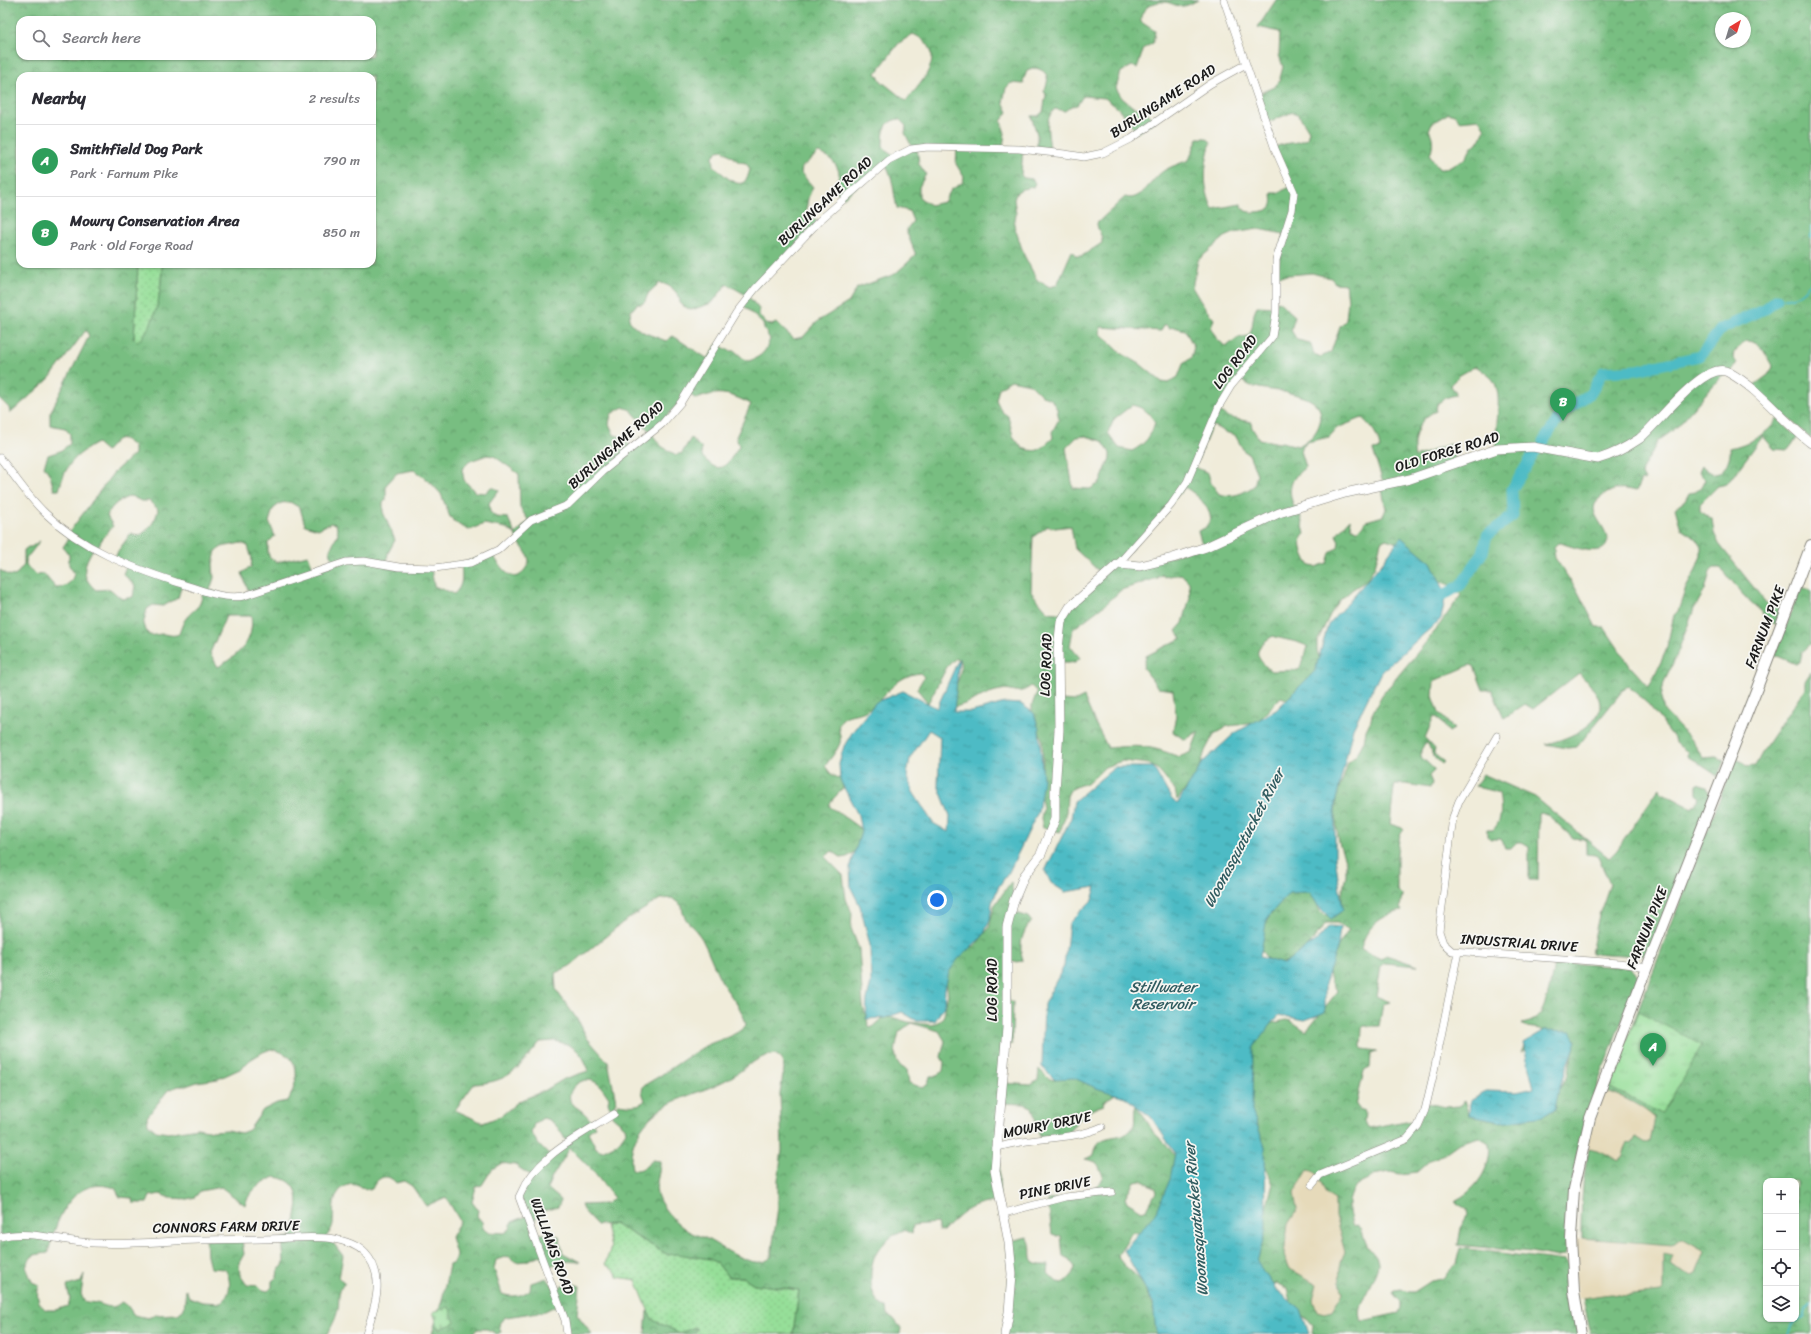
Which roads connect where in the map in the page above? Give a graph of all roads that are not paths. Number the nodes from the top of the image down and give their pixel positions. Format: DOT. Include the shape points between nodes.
graph roads {
  1 [pos="1224,0"];
  2 [pos="1246,64"];
  3 [pos="1811,443"];
  4 [pos="0,458"];
  5 [pos="1811,545"];
  6 [pos="1118,564"];
  7 [pos="1497,736"];
  8 [pos="1458,952"];
  9 [pos="1647,967"];
  10 [pos="614,1114"];
  11 [pos="1102,1127"];
  12 [pos="996,1148"];
  13 [pos="1312,1185"];
  14 [pos="1112,1192"];
  15 [pos="1004,1213"];
  16 [pos="0,1237"];
  17 [pos="366,1334"];
  18 [pos="567,1334"];
  19 [pos="1005,1334"];
  20 [pos="1581,1334"];
  1 -- 2 [label="street, LOG ROAD"];
  2 -- 4 [label="street, BURLINGAME ROAD" via="1210,84 1131,139 1103,153 1084,157 1019,149 928,148 911,149 889,160 820,220 755,289 736,313 681,402 662,424 603,471 568,505 531,520 498,550 470,563 434,568 399,567 364,561 346,562 244,596 233,598 214,594 147,572 83,544 44,512"];
  2 -- 6 [label="street, LOG ROAD" via="1275,149 1294,192 1292,210 1276,260 1276,313 1272,336 1231,386 1187,482 1171,505"];
  3 -- 6 [label="street, OLD FORGE ROAD" via="1746,384 1727,372 1718,370 1693,385 1640,438 1598,459 1533,448 1497,449 1410,479 1345,493 1279,513 1206,547 1173,558 1140,566"];
  5 -- 9 [label="main road, FARNUM PIKE"];
  6 -- 12 [label="street, LOG ROAD" via="1070,607 1061,622 1058,648 1059,730 1055,819 1041,854 1024,876 1007,927 1007,1028"];
  7 -- 8 [label="street, INDUSTRIAL DRIVE" via="1458,801 1453,817 1439,931 1443,943 1452,951"];
  8 -- 9 [label="street, INDUSTRIAL DRIVE" via="1619,962"];
  8 -- 13 [label="street" via="1433,1076 1425,1110 1418,1126 1407,1139 1320,1175"];
  9 -- 20 [label="main road, FARNUM PIKE" via="1592,1112 1578,1168 1571,1238"];
  10 -- 18 [label="street, WILLIAMS ROAD" via="560,1148 541,1164 525,1182 519,1197 565,1320"];
  11 -- 12 [label="street, MOWRY DRIVE" via="1090,1132 1039,1138"];
  12 -- 15 [label="street, LOG ROAD" via="995,1171"];
  14 -- 15 [label="street, PINE DRIVE" via="1064,1196"];
  15 -- 19 [label="street, LOG ROAD" via="1012,1274"];
  16 -- 17 [label="street, CONNORS FARM DRIVE" via="38,1236 94,1243 294,1238 330,1238 350,1242 366,1254 374,1270 377,1286 376,1301"];
}
